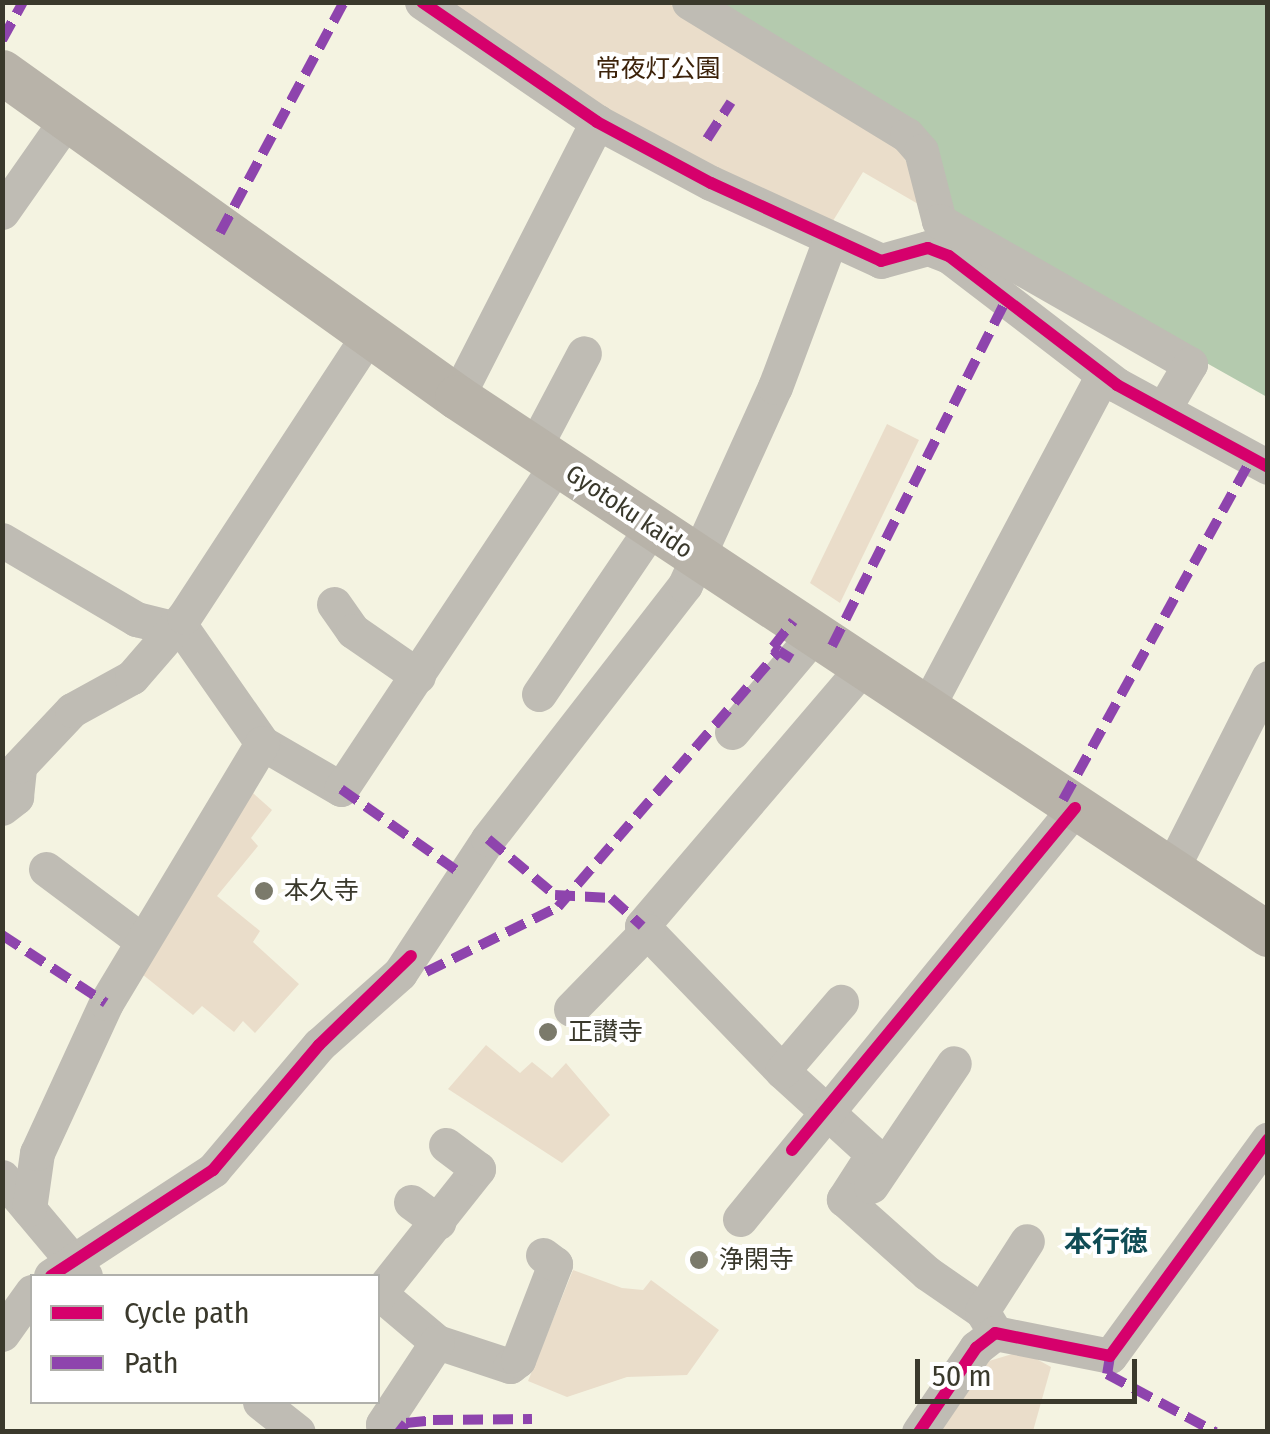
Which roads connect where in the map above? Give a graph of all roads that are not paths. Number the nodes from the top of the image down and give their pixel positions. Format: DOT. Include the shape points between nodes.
graph roads {
  1 [pos="422,2"];
  2 [pos="689,2"];
  3 [pos="2,72"];
  4 [pos="65,122"];
  5 [pos="596,122"];
  6 [pos="2,212"];
  7 [pos="830,240"];
  8 [pos="368,336"];
  9 [pos="584,353"];
  10 [pos="1103,375"];
  11 [pos="458,398"];
  12 [pos="1163,410"];
  13 [pos="546,456"];
  14 [pos="1268,467"];
  15 [pos="652,527"];
  16 [pos="2,540"];
  17 [pos="699,558"];
  18 [pos="334,604"];
  19 [pos="172,629"];
  20 [pos="814,634"];
  21 [pos="864,667"];
  22 [pos="418,676"];
  23 [pos="1268,678"];
  24 [pos="539,694"];
  25 [pos="926,709"];
  26 [pos="732,732"];
  27 [pos="262,743"];
  28 [pos="2,808"];
  29 [pos="1076,808"];
  30 [pos="46,869"];
  31 [pos="1171,870"];
  32 [pos="648,931"];
  33 [pos="1268,934"];
  34 [pos="141,940"];
  35 [pos="842,1002"];
  36 [pos="571,1009"];
  37 [pos="954,1062"];
  38 [pos="782,1071"];
  39 [pos="825,1112"];
  40 [pos="1268,1139"];
  41 [pos="446,1145"];
  42 [pos="2,1177"];
  43 [pos="28,1209"];
  44 [pos="855,1209"];
  45 [pos="740,1219"];
  46 [pos="1027,1241"];
  47 [pos="543,1254"];
  48 [pos="69,1271"];
  49 [pos="380,1291"];
  50 [pos="30,1295"];
  51 [pos="380,1296"];
  52 [pos="988,1322"];
  53 [pos="2,1334"];
  54 [pos="437,1342"];
  55 [pos="384,1432"];
  56 [pos="919,1432"];
  1 -- 5 [label="street"];
  2 -- 12 [label="street" via="908,135 921,151 939,221 1190,364"];
  3 -- 4 [label="main road, Gyotoku kaido"];
  4 -- 6 [label="street"];
  4 -- 8 [label="main road, Gyotoku kaido"];
  5 -- 7 [label="street"];
  5 -- 11 [label="street"];
  7 -- 10 [label="street" via="886,262 936,250 997,288 1020,316"];
  7 -- 17 [label="street"];
  8 -- 11 [label="main road, Gyotoku kaido"];
  8 -- 19 [label="street"];
  9 -- 13 [label="street"];
  10 -- 12 [label="street"];
  10 -- 25 [label="street"];
  11 -- 13 [label="main road, Gyotoku kaido"];
  12 -- 14 [label="street"];
  13 -- 15 [label="main road, Gyotoku kaido"];
  13 -- 22 [label="street"];
  15 -- 17 [label="main road, Gyotoku kaido"];
  15 -- 24 [label="street"];
  16 -- 19 [label="street" via="136,619"];
  17 -- 20 [label="main road, Gyotoku kaido"];
  17 -- 48 [label="street" via="685,586 488,839 411,956 319,1045 213,1170"];
  18 -- 22 [label="street" via="353,630"];
  19 -- 27 [label="street" via="184,631"];
  19 -- 28 [label="street" via="132,678 72,710 19,766 16,797"];
  20 -- 21 [label="main road, Gyotoku kaido"];
  20 -- 26 [label="street"];
  21 -- 25 [label="main road, Gyotoku kaido"];
  21 -- 32 [label="street" via="642,926"];
  22 -- 27 [label="street" via="340,789"];
  23 -- 31 [label="street"];
  25 -- 29 [label="main road, Gyotoku kaido"];
  27 -- 34 [label="street"];
  29 -- 31 [label="main road, Gyotoku kaido"];
  29 -- 39 [label="street"];
  30 -- 34 [label="street"];
  31 -- 33 [label="main road, Gyotoku kaido"];
  32 -- 36 [label="street"];
  32 -- 38 [label="street"];
  34 -- 43 [label="street" via="37,1153"];
  35 -- 38 [label="street"];
  37 -- 44 [label="street"];
  38 -- 39 [label="street"];
  39 -- 44 [label="street" via="873,1154 844,1200"];
  39 -- 45 [label="street"];
  40 -- 52 [label="street" via="1110,1356"];
  41 -- 49 [label="street" via="478,1168 425,1212"];
  42 -- 43 [label="street"];
  43 -- 48 [label="street"];
  44 -- 52 [label="street"];
  46 -- 52 [label="street"];
  47 -- 54 [label="street" via="555,1264 518,1360 510,1366"];
  50 -- 53 [label="street"];
  51 -- 54 [label="street"];
  52 -- 56 [label="street"];
  54 -- 55 [label="street"];
}
